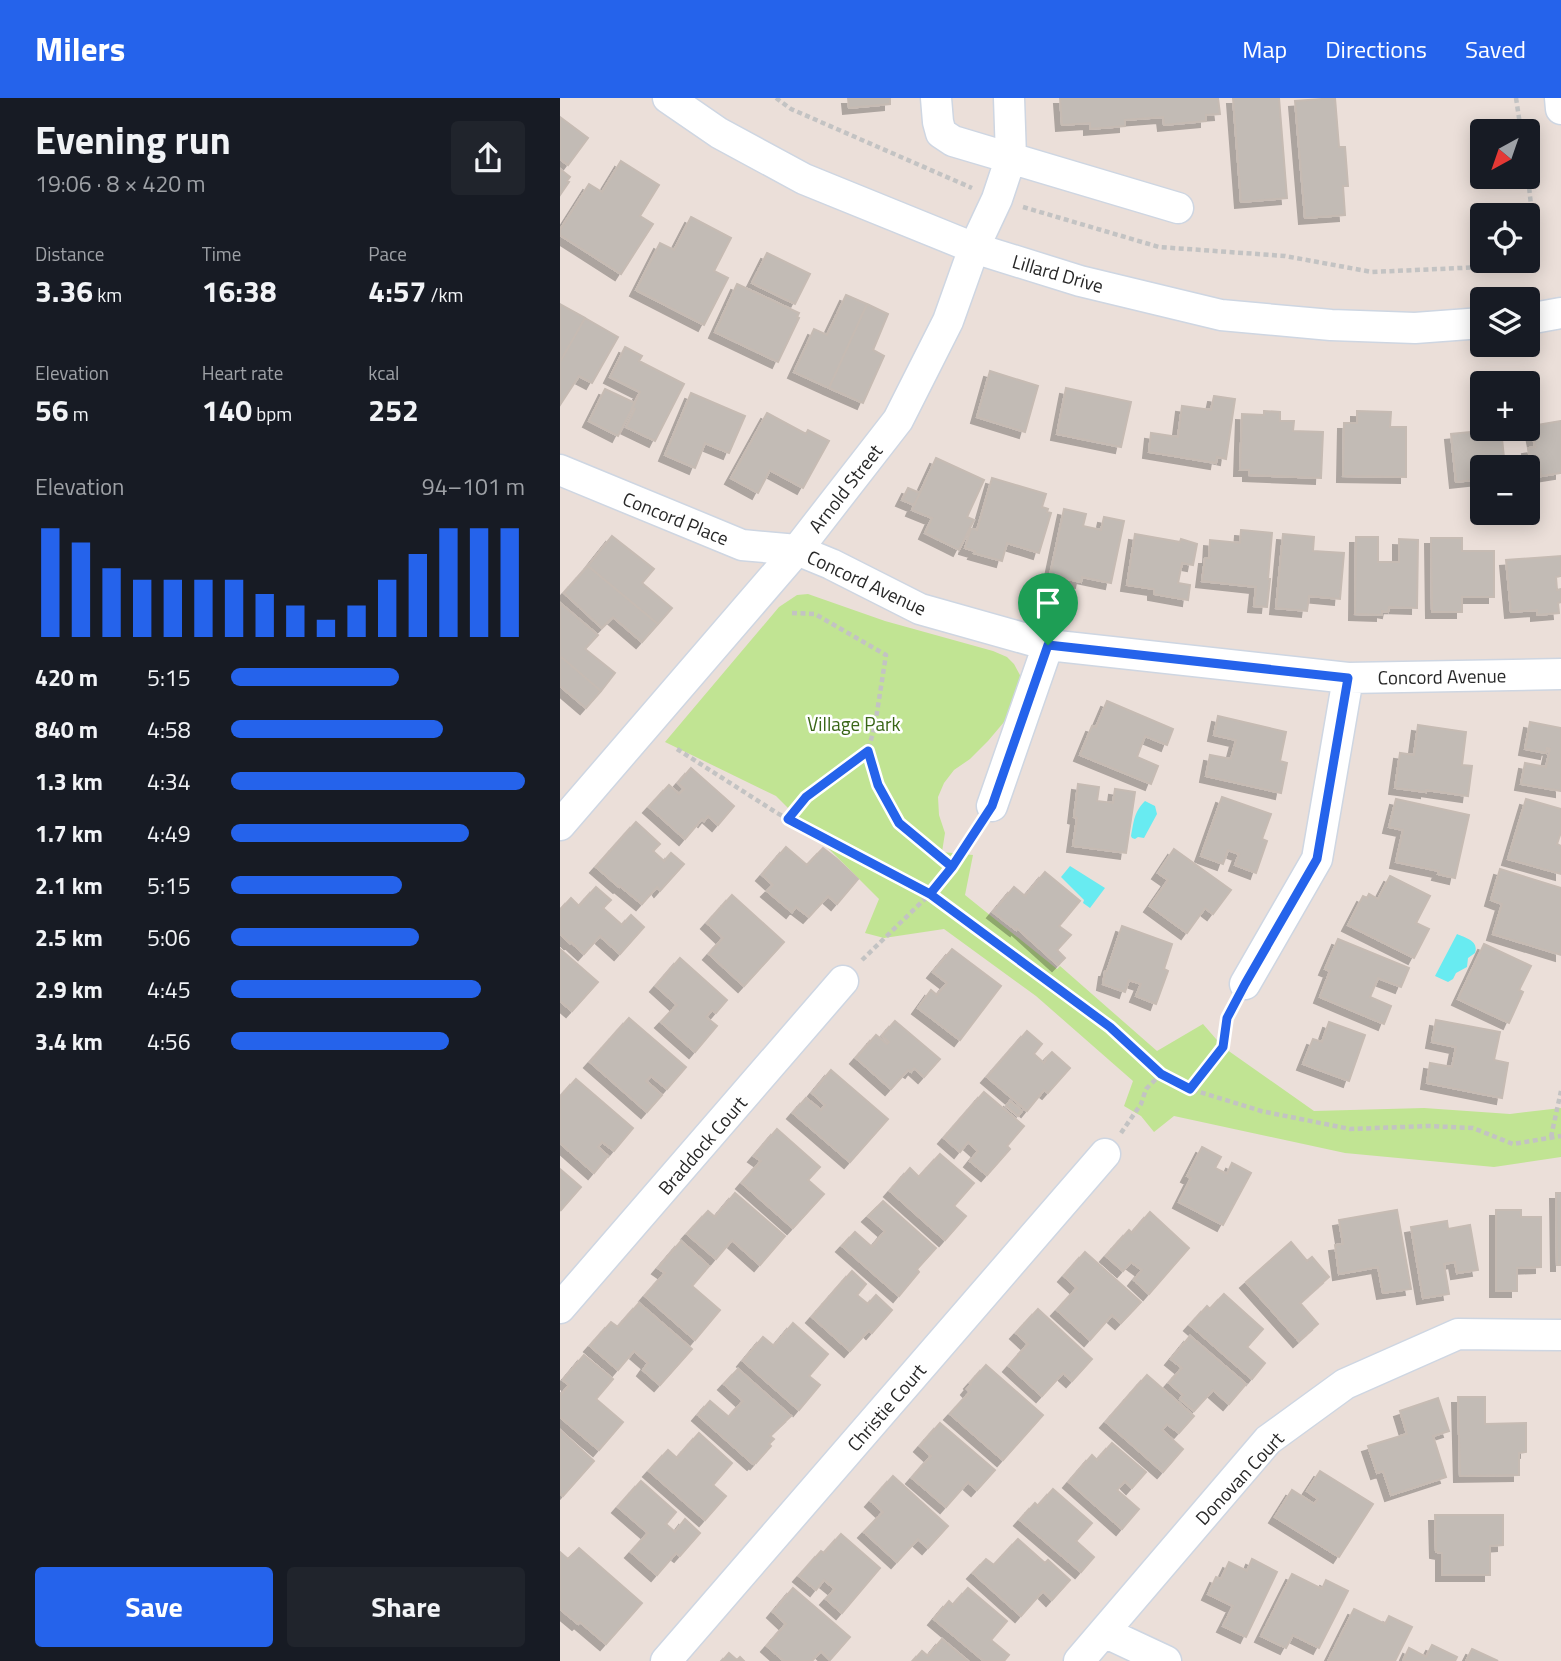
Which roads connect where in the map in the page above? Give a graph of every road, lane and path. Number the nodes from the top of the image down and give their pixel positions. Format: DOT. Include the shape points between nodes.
graph roads {
  1 [pos="668,98"];
  2 [pos="776,98"];
  3 [pos="936,98"];
  4 [pos="1009,98"];
  5 [pos="1516,98"];
  6 [pos="1560,98"];
  7 [pos="1561,109"];
  8 [pos="1519,119"];
  9 [pos="1011,157"];
  10 [pos="1529,189"];
  11 [pos="997,199"];
  12 [pos="1178,208"];
  13 [pos="974,248"];
  14 [pos="1561,313"];
  15 [pos="1540,316"];
  16 [pos="1470,324"];
  17 [pos="560,470"];
  18 [pos="797,550"];
  19 [pos="792,613"];
  20 [pos="1048,645"];
  21 [pos="1561,674"];
  22 [pos="1348,678"];
  23 [pos="677,749"];
  24 [pos="868,751"];
  25 [pos="992,806"];
  26 [pos="788,819"];
  27 [pos="560,825"];
  28 [pos="952,867"];
  29 [pos="930,894"];
  30 [pos="843,981"];
  31 [pos="1245,984"];
  32 [pos="1161,1074"];
  33 [pos="1190,1089"];
  34 [pos="1561,1091"];
  35 [pos="1561,1136"];
  36 [pos="1551,1137"];
  37 [pos="1105,1154"];
  38 [pos="560,1308"];
  39 [pos="1561,1335"];
  40 [pos="1104,1632"];
  41 [pos="666,1661"];
  42 [pos="1079,1661"];
  43 [pos="1166,1661"];
  1 -- 13 [label="street, Lillard Drive" via="719,133 804,179"];
  2 -- 11 [label="path" via="791,109"];
  3 -- 9 [label="street" via="942,133 953,141"];
  4 -- 9 [label="street"];
  5 -- 8 [label="path"];
  6 -- 7 [label="street"];
  9 -- 11 [label="street, Arnold Street"];
  9 -- 12 [label="street"];
  10 -- 11 [label="path" via="1536,252 1527,265 1372,272 1286,256 1159,247"];
  11 -- 13 [label="street, Arnold Street"];
  13 -- 16 [label="street, Lillard Drive" via="1080,281 1221,315 1331,325 1415,328"];
  13 -- 18 [label="street, Arnold Street" via="948,321 898,420"];
  14 -- 15 [label="street"];
  17 -- 18 [label="street, Concord Place" via="742,545"];
  18 -- 20 [label="street, Concord Avenue" via="920,609"];
  18 -- 27 [label="street, Arnold Street"];
  19 -- 24 [label="path" via="814,614 886,655"];
  20 -- 22 [label="street, Concord Avenue"];
  20 -- 25 [label="street"];
  21 -- 22 [label="street, Concord Avenue"];
  22 -- 31 [label="street" via="1317,859"];
  23 -- 26 [label="path"];
  24 -- 26 [label="path" via="806,797"];
  24 -- 28 [label="path" via="878,785 899,823"];
  25 -- 28 [label="path"];
  26 -- 29 [label="path"];
  28 -- 29 [label="path"];
  29 -- 30 [label="path"];
  29 -- 32 [label="path" via="1110,1027"];
  30 -- 38 [label="street, Braddock Court"];
  31 -- 33 [label="path" via="1227,1018 1223,1047"];
  32 -- 33 [label="path"];
  32 -- 37 [label="path"];
  33 -- 36 [label="path" via="1261,1111 1350,1129 1473,1128 1513,1144"];
  34 -- 36 [label="path"];
  35 -- 36 [label="path"];
  37 -- 41 [label="street, Christie Court"];
  39 -- 40 [label="street, Donovan Court" via="1458,1334 1345,1384 1268,1440"];
  40 -- 42 [label="street, Donovan Court"];
  40 -- 43 [label="street"];
}
